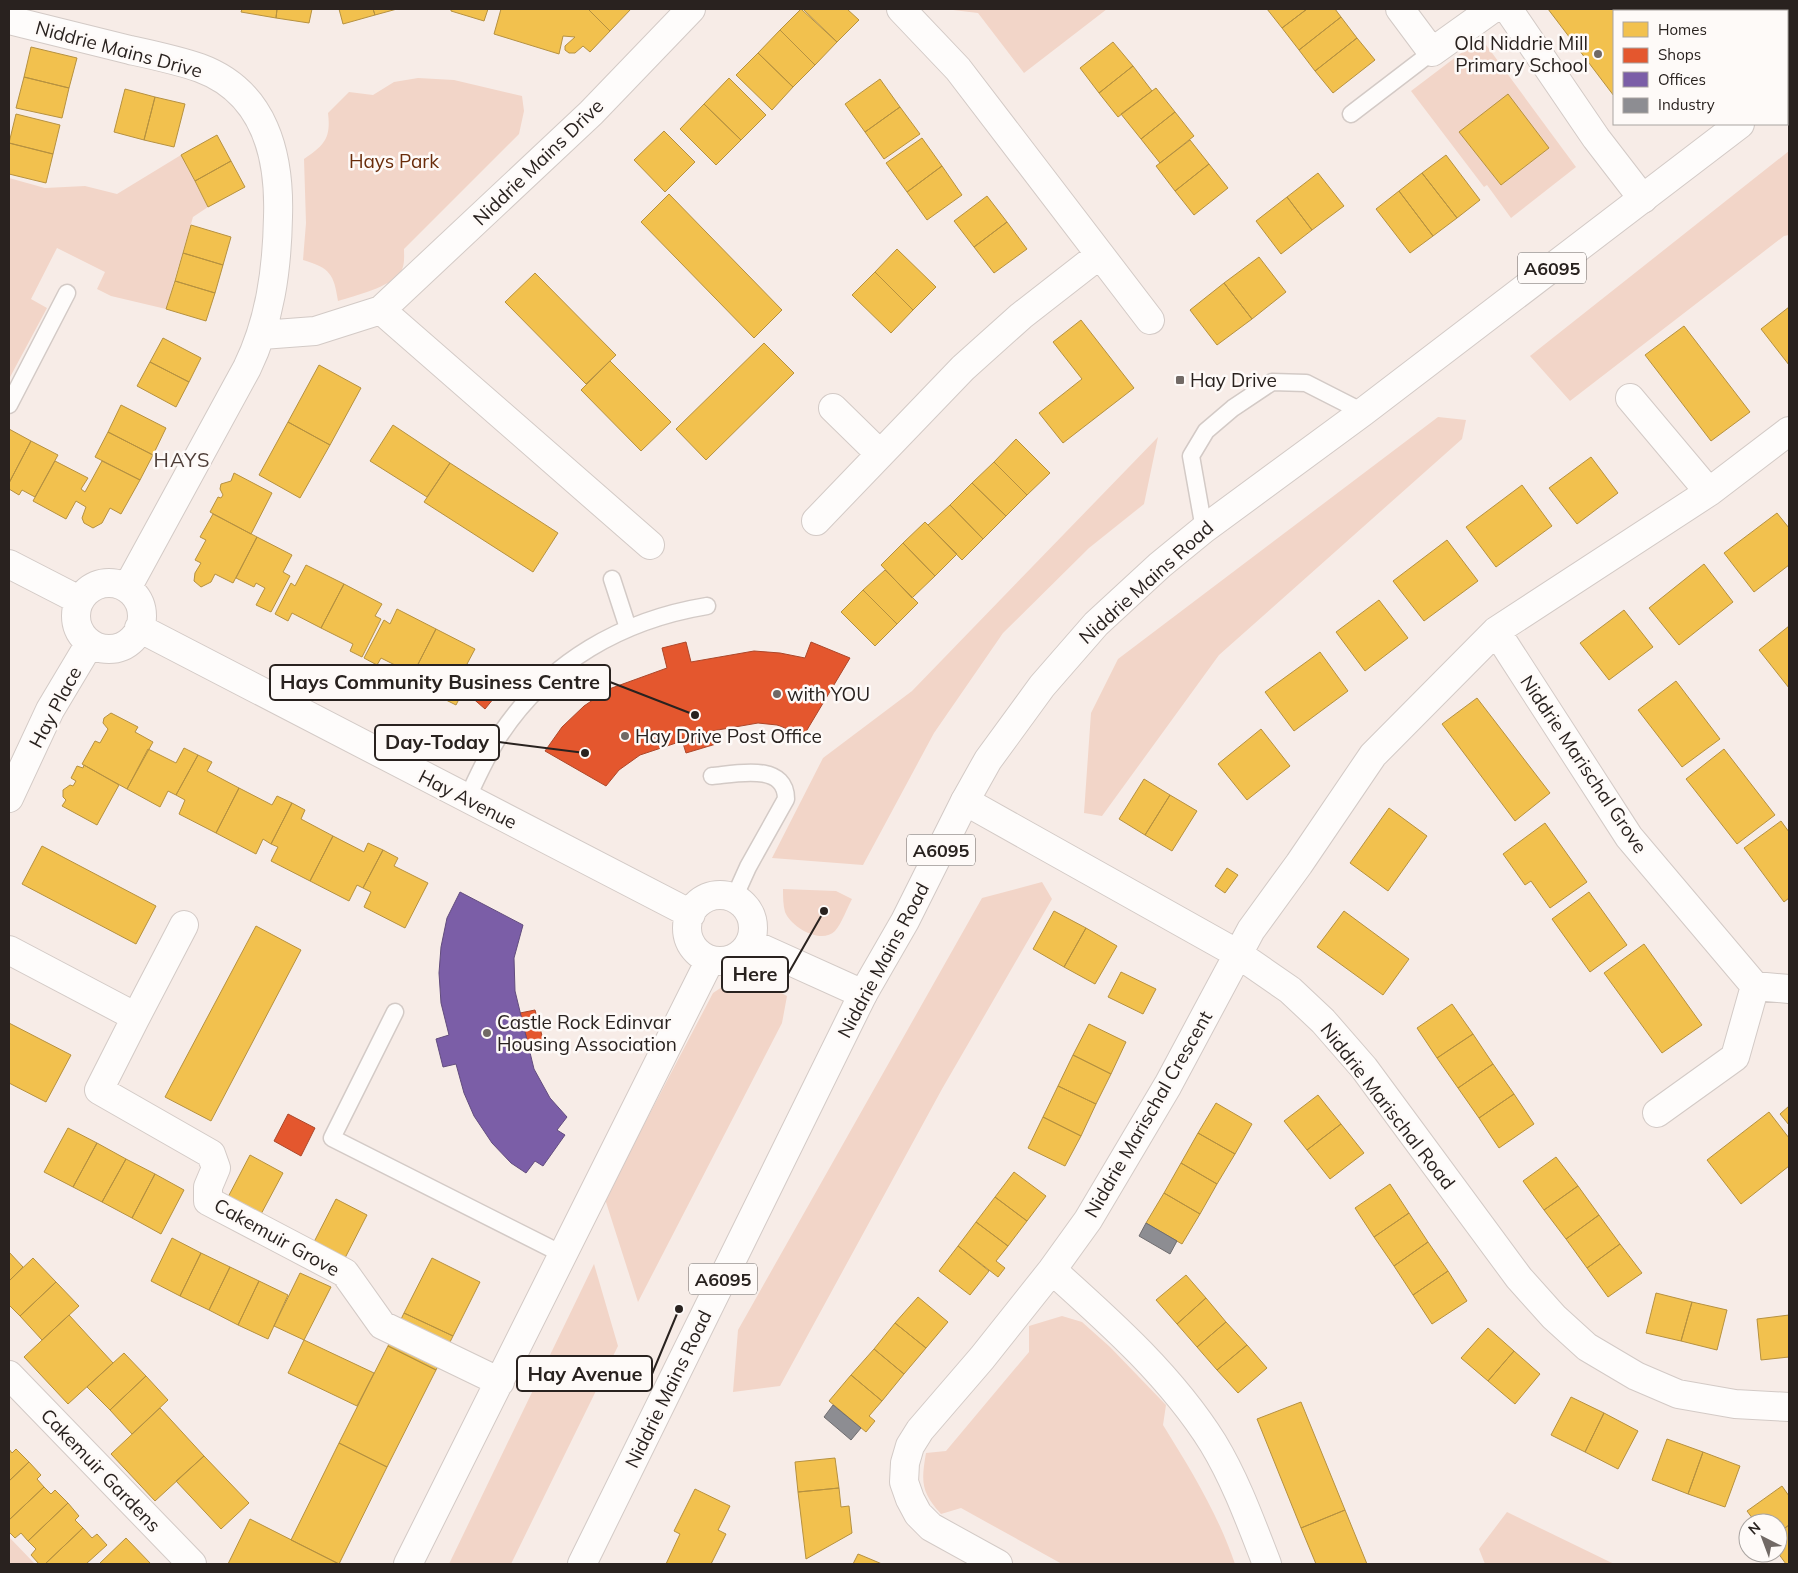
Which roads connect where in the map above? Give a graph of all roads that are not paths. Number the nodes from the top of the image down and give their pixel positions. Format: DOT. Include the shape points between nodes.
graph roads {
  1 [pos="690,9"];
  2 [pos="901,9"];
  3 [pos="1400,9"];
  4 [pos="1492,9"];
  5 [pos="1508,9"];
  6 [pos="9,20"];
  7 [pos="1432,52"];
  8 [pos="1351,114"];
  9 [pos="1739,125"];
  10 [pos="1643,199"];
  11 [pos="1098,256"];
  12 [pos="67,293"];
  13 [pos="381,310"];
  14 [pos="1150,320"];
  15 [pos="262,335"];
  16 [pos="1630,398"];
  17 [pos="9,405"];
  18 [pos="833,408"];
  19 [pos="1363,412"];
  20 [pos="1788,433"];
  21 [pos="880,454"];
  22 [pos="1709,492"];
  23 [pos="816,521"];
  24 [pos="1204,529"];
  25 [pos="650,544"];
  26 [pos="9,564"];
  27 [pos="612,579"];
  28 [pos="127,588"];
  29 [pos="79,600"];
  30 [pos="707,606"];
  31 [pos="139,628"];
  32 [pos="628,628"];
  33 [pos="1496,631"];
  34 [pos="90,643"];
  35 [pos="712,776"];
  36 [pos="9,798"];
  37 [pos="467,799"];
  38 [pos="965,800"];
  39 [pos="734,898"];
  40 [pos="690,914"];
  41 [pos="184,925"];
  42 [pos="750,943"];
  43 [pos="9,950"];
  44 [pos="1238,954"];
  45 [pos="710,960"];
  46 [pos="1755,986"];
  47 [pos="1789,989"];
  48 [pos="863,994"];
  49 [pos="395,1012"];
  50 [pos="136,1017"];
  51 [pos="1657,1113"];
  52 [pos="562,1254"];
  53 [pos="1052,1270"];
  54 [pos="9,1375"];
  55 [pos="500,1382"];
  56 [pos="1789,1407"];
  57 [pos="192,1564"];
  58 [pos="408,1564"];
  59 [pos="582,1564"];
  60 [pos="998,1564"];
  61 [pos="1267,1564"];
  1 -- 13 [label="street, Niddrie Mains Drive" via="591,113"];
  2 -- 11 [label="street" via="958,69"];
  3 -- 7 [label="street"];
  4 -- 7 [label="street"];
  5 -- 10 [label="street" via="1596,138"];
  6 -- 15 [label="street, Niddrie Mains Drive" via="200,68 228,85 253,108 263,121 270,140 279,198 275,278"];
  7 -- 8 [label="lane"];
  9 -- 10 [label="street, Niddrie Mains Road / A6095"];
  10 -- 19 [label="street, Niddrie Mains Road / A6095"];
  11 -- 14 [label="street"];
  11 -- 21 [label="street" via="992,341"];
  12 -- 17 [label="lane"];
  13 -- 15 [label="street, Niddrie Mains Drive" via="315,331"];
  13 -- 25 [label="street"];
  15 -- 28 [label="street, Niddrie Mains Drive"];
  16 -- 22 [label="street"];
  18 -- 21 [label="street"];
  19 -- 24 [label="street, Niddrie Mains Road / A6095"];
  19 -- 24 [label="lane" via="1306,383 1272,382 1233,408 1206,431 1191,456"];
  20 -- 22 [label="street"];
  21 -- 23 [label="street"];
  22 -- 33 [label="street"];
  24 -- 38 [label="street, Niddrie Mains Road / A6095" via="1122,600 1072,649 1007,732"];
  26 -- 29 [label="street"];
  27 -- 32 [label="lane"];
  28 -- 29 [label="street" via="119,584 100,584"];
  28 -- 31 [label="street" via="140,606"];
  29 -- 34 [label="street" via="76,609 78,628"];
  30 -- 32 [label="lane" via="659,616"];
  31 -- 34 [label="street" via="134,637 118,648 108,649"];
  31 -- 37 [label="street, Hay Avenue"];
  32 -- 37 [label="lane" via="578,655 533,694 500,735"];
  33 -- 44 [label="street" via="1373,755 1251,930"];
  33 -- 46 [label="street, Niddrie Marischal Grove" via="1629,837"];
  34 -- 36 [label="street, Hay Place" via="50,710"];
  35 -- 39 [label="lane" via="760,772 780,781 786,792 786,799"];
  37 -- 40 [label="street, Hay Avenue"];
  38 -- 44 [label="street, Niddrie Marischal Road"];
  38 -- 48 [label="street, Niddrie Mains Road / A6095" via="905,921"];
  39 -- 40 [label="street" via="724,895 704,899"];
  39 -- 42 [label="street" via="743,904 753,923"];
  40 -- 45 [label="street" via="689,940 694,949"];
  41 -- 50 [label="street"];
  42 -- 45 [label="street" via="729,960"];
  42 -- 48 [label="street"];
  43 -- 50 [label="street"];
  44 -- 53 [label="street, Niddrie Marischal Crescent" via="1120,1168"];
  44 -- 56 [label="street, Niddrie Marischal Road" via="1290,990 1323,1021 1364,1068 1520,1278 1554,1317 1587,1347 1636,1376 1678,1394 1735,1404"];
  45 -- 52 [label="street"];
  46 -- 47 [label="street"];
  46 -- 51 [label="street" via="1735,1056"];
  48 -- 59 [label="street, Niddrie Mains Road / A6095"];
  49 -- 52 [label="lane" via="332,1138"];
  50 -- 55 [label="street, Cakemuir Grove" via="98,1090 211,1154 216,1168 208,1187 208,1201 345,1273 382,1325"];
  52 -- 55 [label="street"];
  53 -- 60 [label="street, Niddrie Marischal Crescent" via="920,1430 910,1446 905,1464 904,1482 918,1514 931,1527"];
  53 -- 61 [label="street" via="1102,1313 1186,1405 1238,1488"];
  54 -- 57 [label="street, Cakemuir Gardens"];
  55 -- 58 [label="street"];
}
